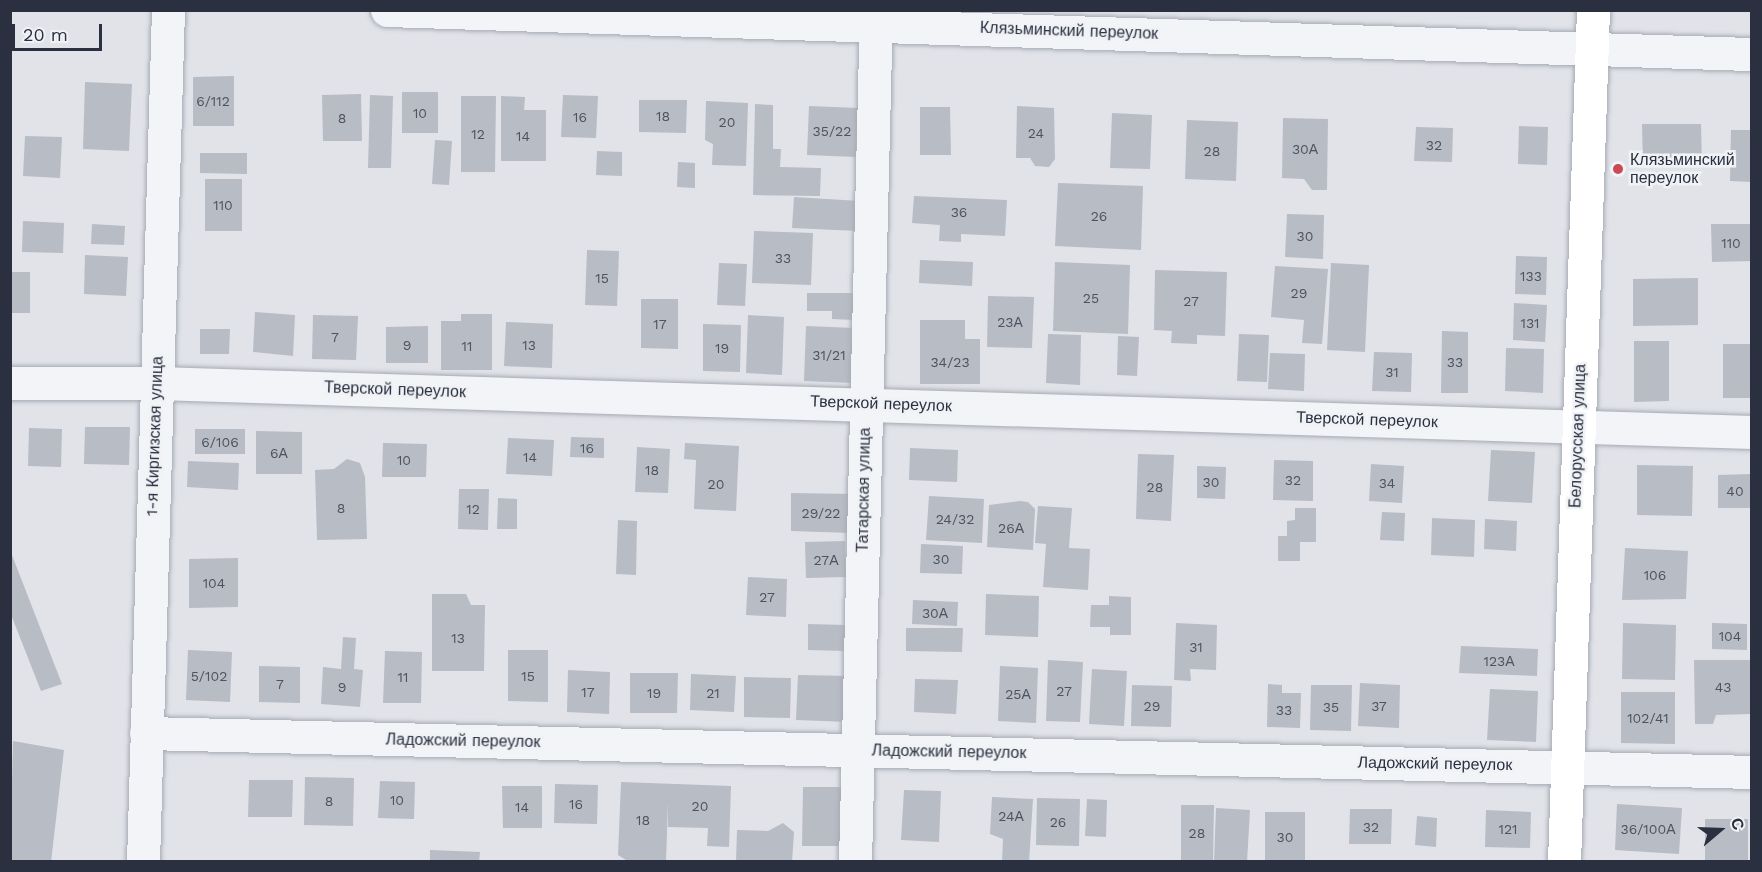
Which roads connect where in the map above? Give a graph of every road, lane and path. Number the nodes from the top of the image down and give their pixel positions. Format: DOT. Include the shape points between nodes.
graph roads {
  1 [pos="168,10"];
  2 [pos="387,10"];
  3 [pos="1593,10"];
  4 [pos="551,13"];
  5 [pos="876,18"];
  6 [pos="1592,46"];
  7 [pos="1752,54"];
  8 [pos="10,383"];
  9 [pos="157,383"];
  10 [pos="867,404"];
  11 [pos="1578,427"];
  12 [pos="1752,432"];
  13 [pos="146,734"];
  14 [pos="858,750"];
  15 [pos="1566,767"];
  16 [pos="1752,772"];
  17 [pos="142,861"];
  18 [pos="855,861"];
  19 [pos="1564,861"];
  1 -- 9 [label="street, 1-я Киргизская улица"];
  2 -- 4 [label="street, Клязьминский переулок"];
  3 -- 6 [label="main road, Белорусская улица"];
  4 -- 5 [label="street, Клязьминский переулок"];
  5 -- 6 [label="street, Клязьминский переулок"];
  5 -- 10 [label="street, Татарская улица"];
  6 -- 7 [label="street, Клязьминский переулок"];
  6 -- 11 [label="main road, Белорусская улица"];
  8 -- 9 [label="street, Тверской переулок"];
  9 -- 10 [label="street, Тверской переулок"];
  9 -- 13 [label="street, 1-я Киргизская улица"];
  10 -- 11 [label="street, Тверской переулок"];
  10 -- 14 [label="street, Татарская улица"];
  11 -- 12 [label="street, Тверской переулок"];
  11 -- 15 [label="main road, Белорусская улица"];
  13 -- 14 [label="street, Ладожский переулок"];
  13 -- 17 [label="street, 1-я Киргизская улица"];
  14 -- 15 [label="street, Ладожский переулок"];
  14 -- 18 [label="street, Татарская улица"];
  15 -- 16 [label="street, Ладожский переулок"];
  15 -- 19 [label="main road, Белорусская улица"];
}
